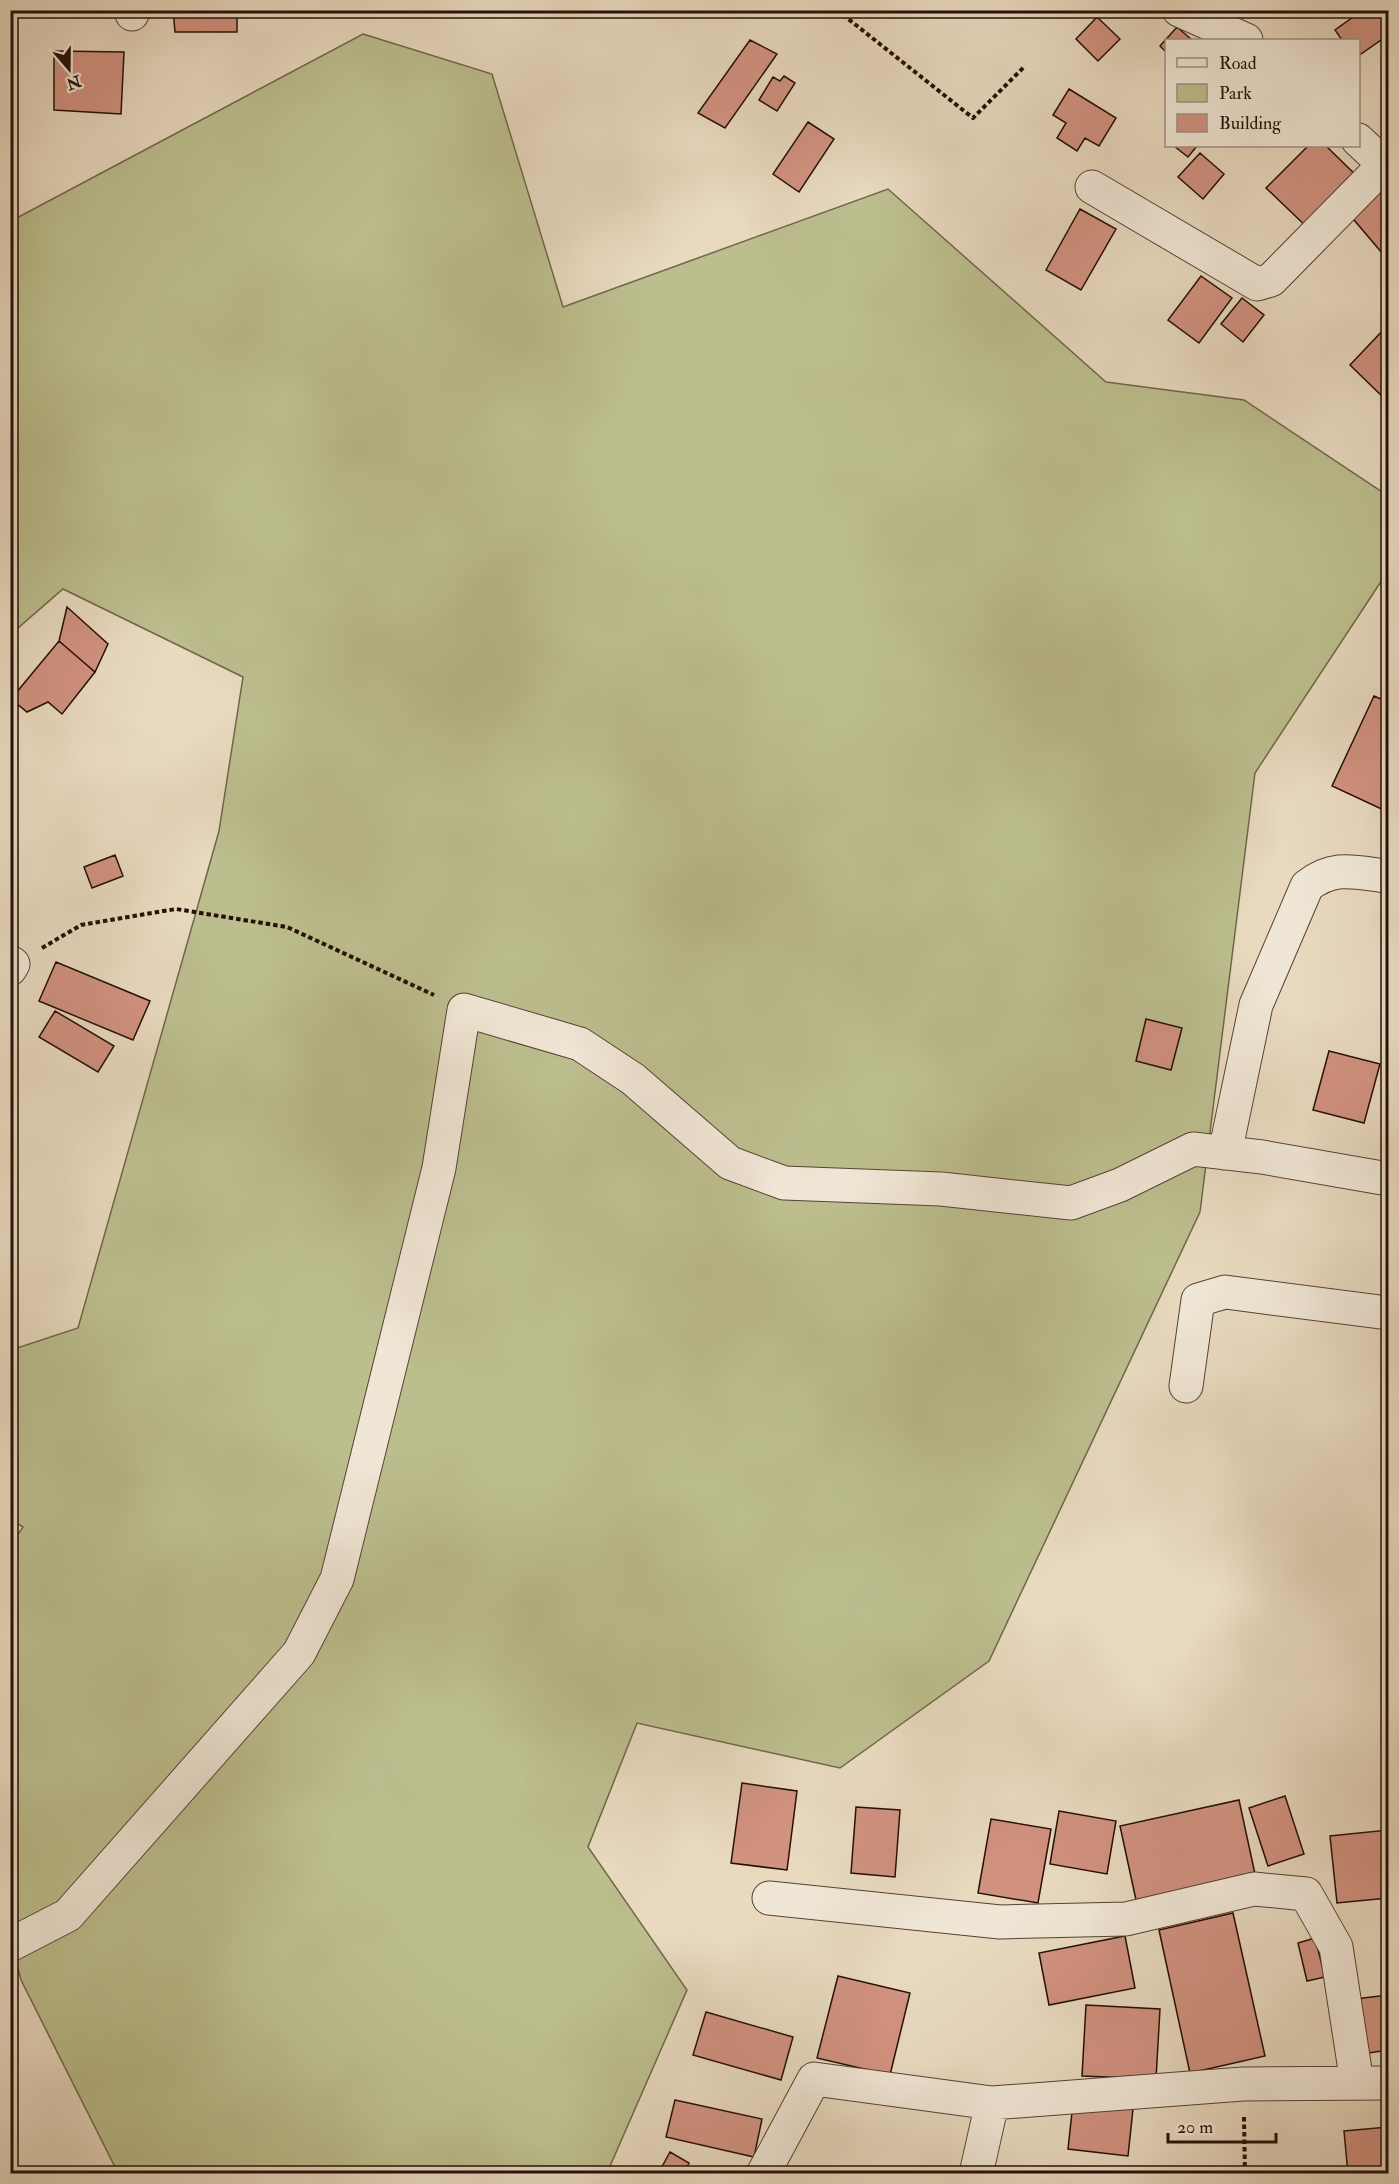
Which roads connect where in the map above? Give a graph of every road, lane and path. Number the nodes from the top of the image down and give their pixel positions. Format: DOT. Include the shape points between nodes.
graph roads {
  1 [pos="837,10"];
  2 [pos="1179,10"];
  3 [pos="1244,39"];
  4 [pos="1025,66"];
  5 [pos="1360,141"];
  6 [pos="1387,166"];
  7 [pos="1092,187"];
  8 [pos="1389,874"];
  9 [pos="11,965"];
  10 [pos="464,1010"];
  11 [pos="1225,1153"];
  12 [pos="1389,1179"];
  13 [pos="1389,1313"];
  14 [pos="1186,1386"];
  15 [pos="769,1898"];
  16 [pos="10,1945"];
  17 [pos="1373,2083"];
  18 [pos="1243,2084"];
  19 [pos="992,2103"];
  20 [pos="763,2174"];
  21 [pos="976,2174"];
  22 [pos="1245,2174"];
  1 -- 4 [label="path" via="973,118"];
  2 -- 3 [label="street"];
  5 -- 6 [label="street"];
  6 -- 7 [label="street" via="1271,280 1257,284"];
  8 -- 11 [label="street" via="1341,870 1319,876 1307,886 1256,1005"];
  9 -- 10 [label="path" via="81,925 176,909 287,927"];
  10 -- 11 [label="street" via="580,1044 633,1079 730,1163 784,1183 941,1189 1071,1203 1120,1185 1193,1149"];
  10 -- 16 [label="street" via="439,1168 337,1579 299,1653 68,1915"];
  11 -- 12 [label="street"];
  13 -- 14 [label="street" via="1225,1292 1198,1300"];
  15 -- 17 [label="street" via="1000,1922 1126,1919 1254,1889 1306,1894 1336,1947"];
  17 -- 18 [label="street"];
  18 -- 19 [label="street"];
  18 -- 22 [label="path"];
  19 -- 20 [label="street" via="814,2079"];
  19 -- 21 [label="street"];
}
